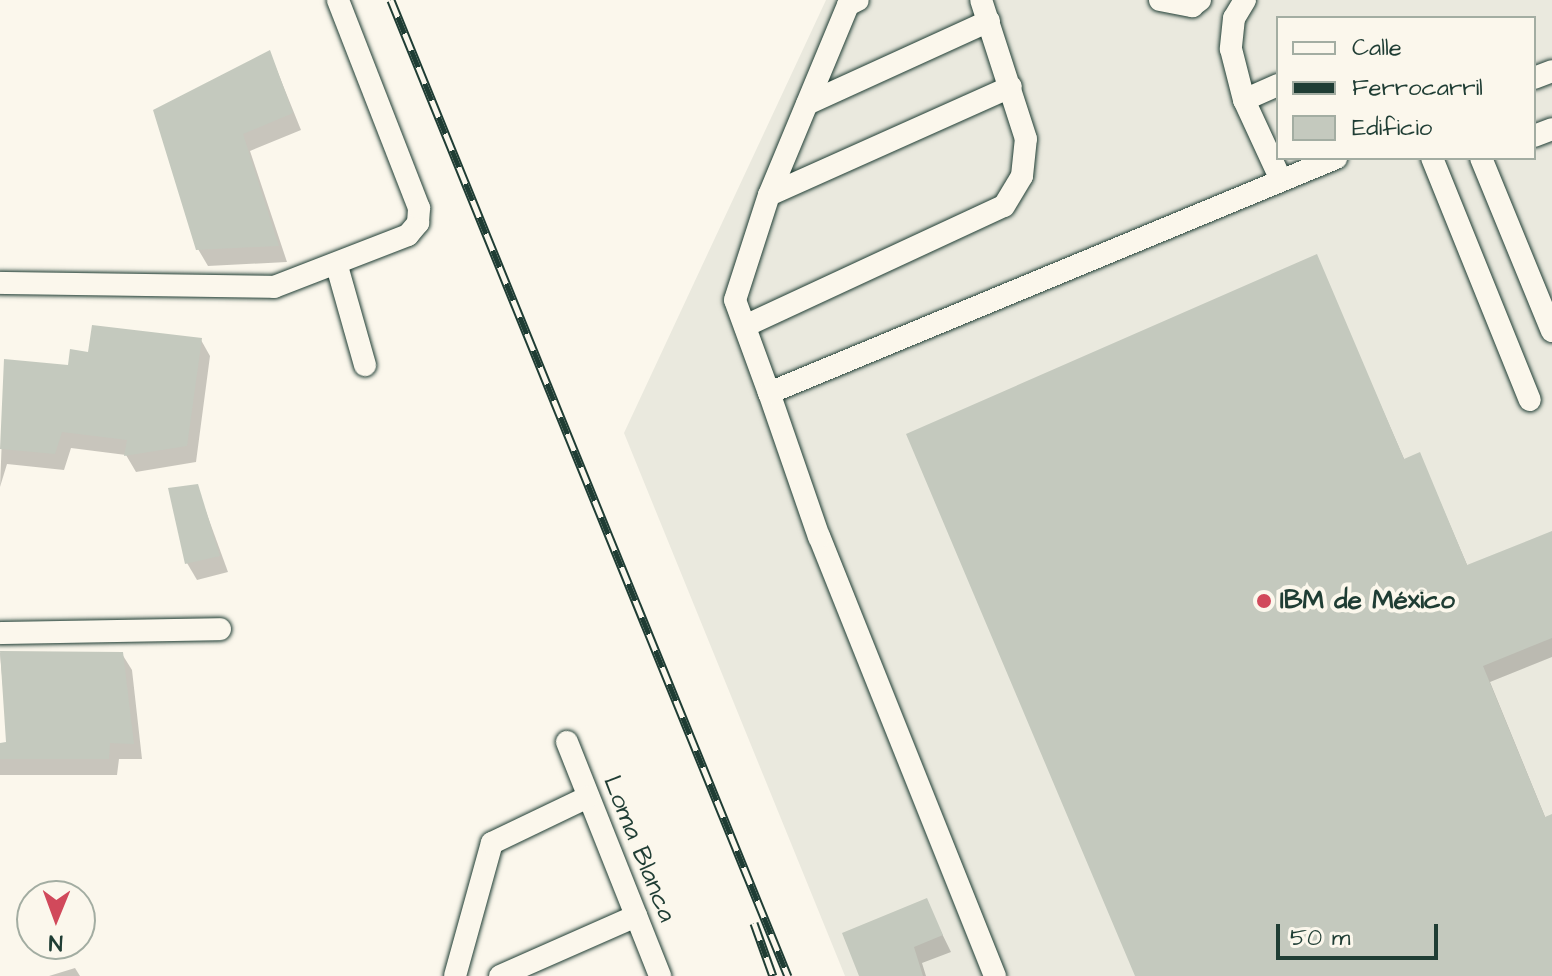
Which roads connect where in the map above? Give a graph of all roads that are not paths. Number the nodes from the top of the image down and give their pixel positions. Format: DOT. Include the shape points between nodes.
graph roads {
  1 [pos="338,0"];
  2 [pos="858,0"];
  3 [pos="1160,0"];
  4 [pos="1200,0"];
  5 [pos="1245,0"];
  6 [pos="985,10"];
  7 [pos="1276,86"];
  8 [pos="1011,87"];
  9 [pos="1244,100"];
  10 [pos="807,104"];
  11 [pos="1271,141"];
  12 [pos="1331,160"];
  13 [pos="1433,160"];
  14 [pos="1482,160"];
  15 [pos="1281,180"];
  16 [pos="769,195"];
  17 [pos="337,266"];
  18 [pos="0,283"];
  19 [pos="745,326"];
  20 [pos="1552,331"];
  21 [pos="365,365"];
  22 [pos="769,393"];
  23 [pos="1530,400"];
  24 [pos="220,629"];
  25 [pos="0,633"];
  26 [pos="567,742"];
  27 [pos="588,797"];
  28 [pos="636,916"];
  29 [pos="455,976"];
  30 [pos="500,976"];
  31 [pos="660,976"];
  32 [pos="995,976"];
  1 -- 17 [label="street" via="419,208 418,223 408,235"];
  2 -- 10 [label="street" via="848,5"];
  3 -- 4 [label="street" via="1192,6"];
  5 -- 9 [label="street" via="1234,18 1231,49"];
  6 -- 8 [label="street"];
  6 -- 10 [label="street"];
  7 -- 9 [label="street"];
  8 -- 16 [label="street"];
  8 -- 19 [label="street" via="1026,139 1022,176 1004,206"];
  9 -- 11 [label="street"];
  10 -- 16 [label="street"];
  11 -- 15 [label="street"];
  12 -- 15 [label="street"];
  13 -- 23 [label="street"];
  14 -- 20 [label="street"];
  15 -- 22 [label="street"];
  16 -- 19 [label="street" via="735,300"];
  17 -- 18 [label="street" via="274,287"];
  17 -- 21 [label="street"];
  19 -- 22 [label="street"];
  22 -- 32 [label="street" via="819,537"];
  24 -- 25 [label="street"];
  26 -- 27 [label="street, Loma Blanca"];
  27 -- 28 [label="street, Loma Blanca"];
  27 -- 29 [label="street" via="492,843"];
  28 -- 30 [label="street"];
  28 -- 31 [label="street, Loma Blanca"];
}
